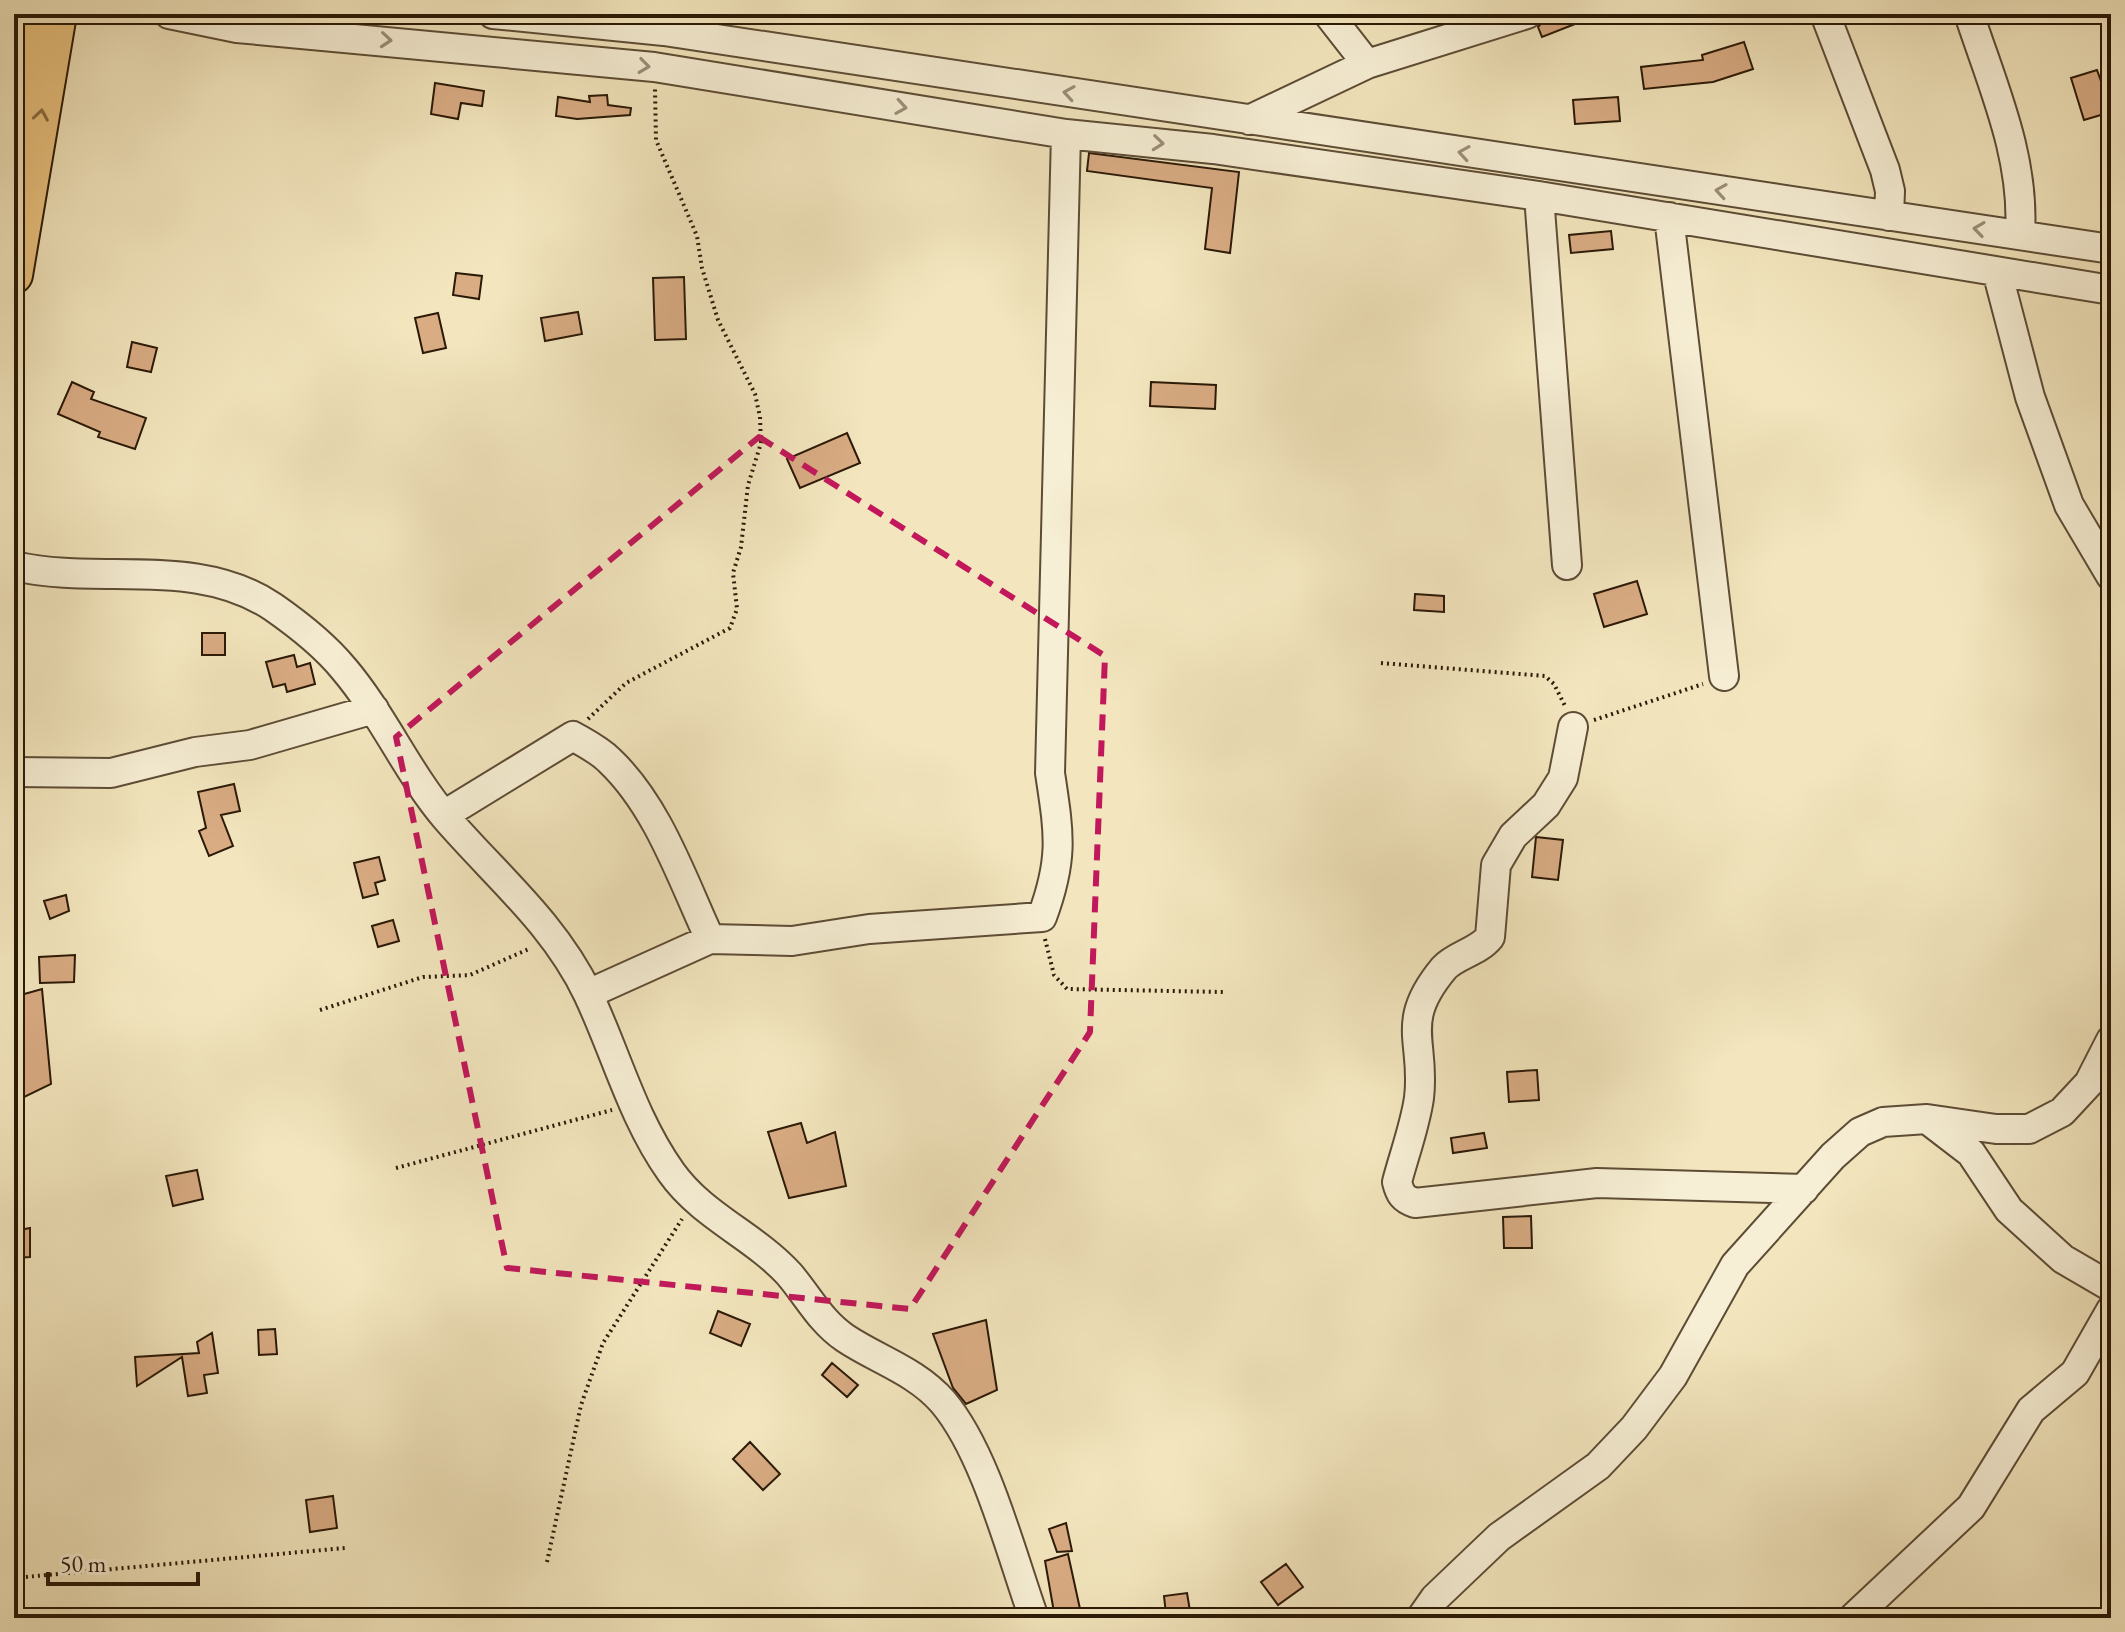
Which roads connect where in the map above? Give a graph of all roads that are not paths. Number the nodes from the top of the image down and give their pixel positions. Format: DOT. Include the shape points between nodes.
graph roads {
  1 [pos="26,14"];
  2 [pos="58,14"];
  3 [pos="169,14"];
  4 [pos="493,14"];
  5 [pos="1328,14"];
  6 [pos="1825,14"];
  7 [pos="1969,14"];
  8 [pos="561,16"];
  9 [pos="1507,17"];
  10 [pos="1367,64"];
  11 [pos="14,91"];
  12 [pos="1249,120"];
  13 [pos="1066,134"];
  14 [pos="1539,196"];
  15 [pos="1889,216"];
  16 [pos="1669,217"];
  17 [pos="2020,234"];
  18 [pos="2111,249"];
  19 [pos="14,275"];
  20 [pos="1998,275"];
  21 [pos="2111,290"];
  22 [pos="1567,565"];
  23 [pos="14,566"];
  24 [pos="2111,576"];
  25 [pos="1724,676"];
  26 [pos="374,709"];
  27 [pos="1573,727"];
  28 [pos="14,772"];
  29 [pos="444,815"];
  30 [pos="710,939"];
  31 [pos="588,994"];
  32 [pos="2111,1040"];
  33 [pos="1927,1119"];
  34 [pos="1804,1189"];
  35 [pos="2111,1287"];
  36 [pos="2111,1310"];
  37 [pos="1034,1618"];
  38 [pos="1421,1618"];
  39 [pos="1853,1618"];
  1 -- 11 [label="main road"];
  19 -- 2 [label="main road, one-way"];
  3 -- 13 [label="street, one-way" via="237,28 654,67"];
  4 -- 8 [label="street"];
  5 -- 10 [label="street"];
  6 -- 15 [label="street" via="1885,170"];
  7 -- 17 [label="street" via="2011,143 2022,194"];
  12 -- 8 [label="street, one-way"];
  9 -- 10 [label="street"];
  10 -- 12 [label="street"];
  15 -- 12 [label="street, one-way"];
  13 -- 14 [label="street, one-way" via="1213,149"];
  13 -- 30 [label="street" via="1050,773 1060,849 1042,917 869,929 792,941"];
  14 -- 16 [label="street"];
  14 -- 22 [label="street"];
  17 -- 15 [label="street, one-way"];
  16 -- 20 [label="street"];
  16 -- 25 [label="street"];
  17 -- 18 [label="street"];
  20 -- 21 [label="street"];
  20 -- 24 [label="street" via="2030,397 2069,505"];
  23 -- 26 [label="street" via="48,574 184,576 228,583 273,608 343,666"];
  26 -- 28 [label="street" via="250,745 111,773"];
  26 -- 29 [label="street"];
  27 -- 34 [label="street" via="1563,778 1546,805 1513,836 1496,865 1490,937 1446,965 1419,1009 1414,1033 1419,1096 1397,1182 1404,1200 1597,1183"];
  29 -- 30 [label="street" via="573,736 607,758 633,786"];
  29 -- 31 [label="street" via="556,938"];
  30 -- 31 [label="street"];
  31 -- 37 [label="street" via="633,1102 669,1170 694,1200 788,1273 828,1326 922,1382 944,1403 972,1447"];
  32 -- 33 [label="street" via="2089,1083 2062,1112 2029,1129"];
  33 -- 34 [label="street" via="1883,1122 1860,1132"];
  33 -- 35 [label="street" via="1971,1153 2009,1210 2063,1259"];
  34 -- 38 [label="street" via="1735,1265 1673,1376 1634,1428 1598,1466 1499,1537"];
  36 -- 39 [label="street" via="2075,1373 2031,1410 1971,1507"];
}
